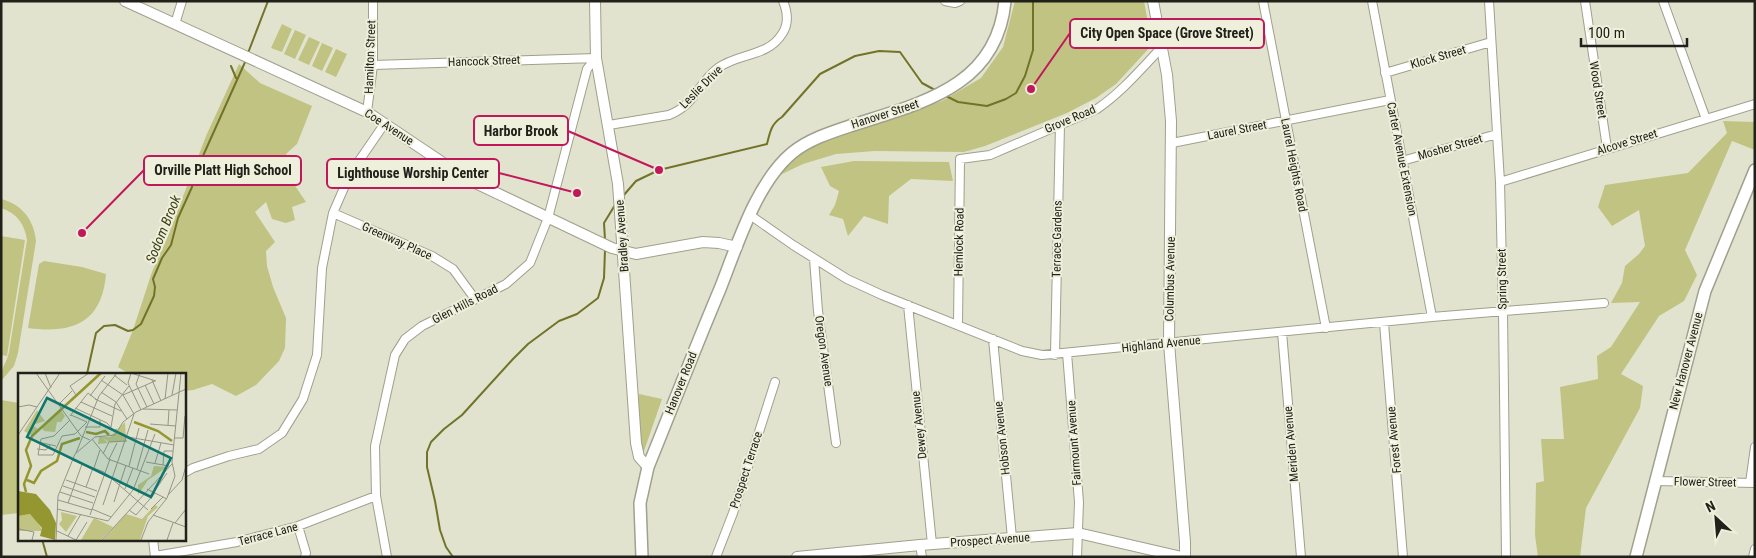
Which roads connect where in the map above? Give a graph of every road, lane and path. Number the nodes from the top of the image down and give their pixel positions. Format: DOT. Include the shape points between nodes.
graph roads {
  1 [pos="125,1"];
  2 [pos="182,1"];
  3 [pos="373,1"];
  4 [pos="595,1"];
  5 [pos="783,1"];
  6 [pos="944,1"];
  7 [pos="960,1"];
  8 [pos="1005,1"];
  9 [pos="1153,1"];
  10 [pos="1263,1"];
  11 [pos="1372,1"];
  12 [pos="1489,1"];
  13 [pos="1585,1"];
  14 [pos="1663,1"];
  15 [pos="175,24"];
  16 [pos="1491,42"];
  17 [pos="1162,47"];
  18 [pos="596,58"];
  19 [pos="372,64"];
  20 [pos="1385,73"];
  21 [pos="1390,100"];
  22 [pos="1755,104"];
  23 [pos="367,112"];
  24 [pos="1706,119"];
  25 [pos="1286,121"];
  26 [pos="385,123"];
  27 [pos="1060,124"];
  28 [pos="609,125"];
  29 [pos="1497,134"];
  30 [pos="1172,143"];
  31 [pos="1607,148"];
  32 [pos="960,159"];
  33 [pos="1402,160"];
  34 [pos="1755,170"];
  35 [pos="1500,182"];
  36 [pos="333,213"];
  37 [pos="750,215"];
  38 [pos="548,218"];
  39 [pos="736,247"];
  40 [pos="623,252"];
  41 [pos="814,259"];
  42 [pos="476,299"];
  43 [pos="1604,303"];
  44 [pos="908,305"];
  45 [pos="1503,311"];
  46 [pos="1432,317"];
  47 [pos="1384,322"];
  48 [pos="958,325"];
  49 [pos="1326,328"];
  50 [pos="1282,332"];
  51 [pos="992,339"];
  52 [pos="1168,343"];
  53 [pos="1067,353"];
  54 [pos="1055,354"];
  55 [pos="775,382"];
  56 [pos="836,443"];
  57 [pos="1755,446"];
  58 [pos="648,467"];
  59 [pos="185,472"];
  60 [pos="1655,481"];
  61 [pos="1752,483"];
  62 [pos="376,496"];
  63 [pos="298,526"];
  64 [pos="1078,533"];
  65 [pos="1012,538"];
  66 [pos="153,540"];
  67 [pos="932,544"];
  68 [pos="920,545"];
  69 [pos="1755,549"];
  70 [pos="155,556"];
  71 [pos="305,557"];
  72 [pos="388,557"];
  73 [pos="642,557"];
  74 [pos="716,557"];
  75 [pos="796,557"];
  76 [pos="922,557"];
  77 [pos="1077,557"];
  78 [pos="1183,557"];
  79 [pos="1301,557"];
  80 [pos="1403,557"];
  81 [pos="1506,557"];
  82 [pos="1636,557"];
  83 [pos="1753,557"];
  1 -- 15 [label="street, Coe Avenue"];
  2 -- 15 [label="street"];
  3 -- 19 [label="street, Hamilton Street"];
  4 -- 18 [label="street, Bradley Avenue"];
  5 -- 28 [label="street, Leslie Drive" via="787,10 786,27 768,49 724,64 677,112"];
  6 -- 7 [label="street"];
  8 -- 37 [label="main road, Hanover Street" via="1001,24 990,49 960,83 934,97 805,144 770,175"];
  9 -- 17 [label="street, Columbus Avenue"];
  10 -- 25 [label="street, Laurel Heights Road"];
  11 -- 20 [label="street, Carter Avenue Extension"];
  12 -- 16 [label="street, Spring Street"];
  13 -- 31 [label="street, Wood Street"];
  14 -- 24 [label="street"];
  15 -- 23 [label="street, Coe Avenue"];
  16 -- 20 [label="street, Klock Street"];
  16 -- 29 [label="street, Spring Street"];
  17 -- 27 [label="street, Grove Road" via="1111,99 1097,109"];
  17 -- 30 [label="street, Columbus Avenue"];
  18 -- 19 [label="street, Hancock Street"];
  18 -- 28 [label="street, Bradley Avenue"];
  18 -- 38 [label="street, Glen Hills Road" via="587,69"];
  19 -- 23 [label="street, Hamilton Street"];
  20 -- 21 [label="street, Carter Avenue Extension"];
  21 -- 25 [label="street, Laurel Street"];
  21 -- 33 [label="street, Carter Avenue Extension"];
  22 -- 24 [label="street, Alcove Street"];
  23 -- 26 [label="street, Coe Avenue"];
  24 -- 31 [label="street, Alcove Street"];
  25 -- 30 [label="street, Laurel Street"];
  25 -- 49 [label="street, Laurel Heights Road"];
  26 -- 36 [label="street" via="350,174"];
  26 -- 38 [label="street, Coe Avenue" via="467,179"];
  27 -- 32 [label="street, Grove Road" via="990,155"];
  27 -- 54 [label="street, Terrace Gardens"];
  28 -- 40 [label="street, Bradley Avenue" via="616,165"];
  29 -- 33 [label="street, Mosher Street"];
  29 -- 35 [label="street, Spring Street"];
  30 -- 52 [label="street, Columbus Avenue"];
  31 -- 35 [label="street, Alcove Street"];
  32 -- 48 [label="street, Hemlock Road"];
  33 -- 46 [label="street, Carter Avenue Extension"];
  34 -- 60 [label="main road, New Hanover Avenue" via="1705,290"];
  35 -- 45 [label="street, Spring Street"];
  36 -- 42 [label="street, Greenway Place" via="432,256 453,269"];
  36 -- 59 [label="street" via="322,268 317,355 303,399 282,433 259,449"];
  37 -- 39 [label="main road, Hanover Road"];
  37 -- 41 [label="street, Highland Avenue"];
  38 -- 40 [label="street, Coe Avenue"];
  38 -- 42 [label="street, Glen Hills Road" via="530,263 506,284"];
  39 -- 40 [label="street, Coe Avenue" via="703,242 640,253"];
  39 -- 58 [label="main road, Hanover Road"];
  40 -- 58 [label="street, Bradley Avenue" via="636,443 639,457"];
  41 -- 44 [label="street, Highland Avenue" via="856,283"];
  41 -- 56 [label="street, Oregon Avenue"];
  42 -- 62 [label="street, Glen Hills Road" via="422,326 405,338 395,356 375,446"];
  43 -- 45 [label="street, Highland Avenue"];
  44 -- 48 [label="street, Highland Avenue"];
  44 -- 67 [label="street, Dewey Avenue"];
  45 -- 46 [label="street, Highland Avenue"];
  45 -- 81 [label="street, Spring Street"];
  46 -- 47 [label="street, Highland Avenue"];
  47 -- 49 [label="street, Highland Avenue"];
  47 -- 80 [label="street, Forest Avenue"];
  48 -- 51 [label="street, Highland Avenue"];
  49 -- 50 [label="street, Highland Avenue"];
  50 -- 52 [label="street, Highland Avenue"];
  50 -- 79 [label="street, Meriden Avenue"];
  51 -- 54 [label="street, Highland Avenue" via="1032,354"];
  51 -- 65 [label="street, Hobson Avenue"];
  52 -- 53 [label="street, Highland Avenue"];
  52 -- 78 [label="street, Columbus Avenue" via="1185,542"];
  53 -- 54 [label="street, Highland Avenue"];
  53 -- 64 [label="street, Fairmount Avenue" via="1079,502"];
  55 -- 74 [label="street, Prospect Terrace"];
  57 -- 61 [label="street"];
  58 -- 73 [label="main road, Hanover Road" via="640,503"];
  60 -- 61 [label="street, Flower Street"];
  60 -- 82 [label="main road, New Hanover Avenue"];
  62 -- 63 [label="street, Terrace Lane"];
  62 -- 72 [label="street, Glen Hills Road"];
  63 -- 70 [label="street, Terrace Lane" via="237,542"];
  63 -- 71 [label="street"];
  64 -- 65 [label="street, Prospect Avenue"];
  64 -- 77 [label="street, Fairmount Avenue"];
  64 -- 78 [label="street, Prospect Avenue"];
  65 -- 67 [label="street, Prospect Avenue"];
  66 -- 70 [label="street"];
  67 -- 68 [label="street, Prospect Avenue"];
  68 -- 75 [label="street, Prospect Avenue"];
  68 -- 76 [label="street"];
  69 -- 83 [label="street"];
}
